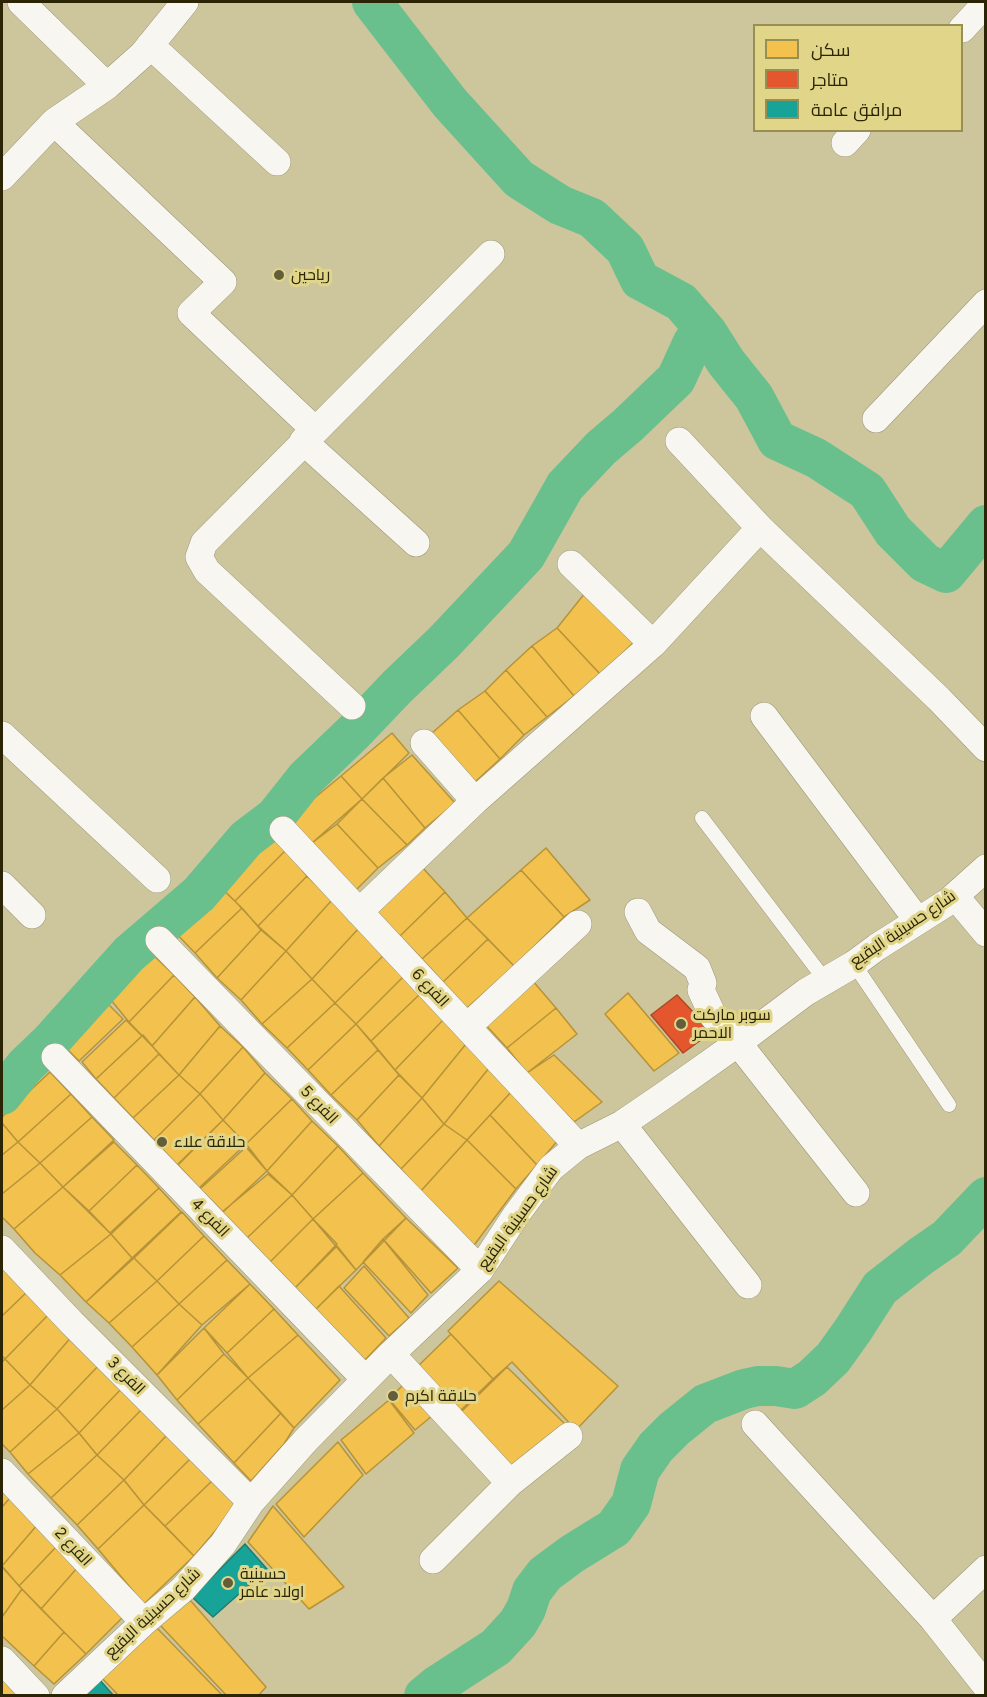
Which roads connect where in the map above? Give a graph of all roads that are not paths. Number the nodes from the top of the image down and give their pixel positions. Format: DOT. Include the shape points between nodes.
graph roads {
  1 [pos="21,2"];
  2 [pos="185,2"];
  3 [pos="986,3"];
  4 [pos="963,28"];
  5 [pos="150,45"];
  6 [pos="107,86"];
  7 [pos="54,122"];
  8 [pos="277,162"];
  9 [pos="2,177"];
  10 [pos="491,254"];
  11 [pos="986,303"];
  12 [pos="876,418"];
  13 [pos="309,436"];
  14 [pos="679,441"];
  15 [pos="760,528"];
  16 [pos="416,543"];
  17 [pos="571,564"];
  18 [pos="653,645"];
  19 [pos="352,706"];
  20 [pos="764,716"];
  21 [pos="2,735"];
  22 [pos="424,743"];
  23 [pos="986,748"];
  24 [pos="475,801"];
  25 [pos="702,818"];
  26 [pos="283,830"];
  27 [pos="986,868"];
  28 [pos="157,879"];
  29 [pos="2,885"];
  30 [pos="955,896"];
  31 [pos="359,912"];
  32 [pos="638,912"];
  33 [pos="32,915"];
  34 [pos="918,921"];
  35 [pos="578,924"];
  36 [pos="986,933"];
  37 [pos="159,940"];
  38 [pos="854,964"];
  39 [pos="825,980"];
  40 [pos="467,1027"];
  41 [pos="738,1043"];
  42 [pos="55,1057"];
  43 [pos="949,1106"];
  44 [pos="622,1124"];
  45 [pos="578,1146"];
  46 [pos="856,1193"];
  47 [pos="2,1249"];
  48 [pos="480,1270"];
  49 [pos="748,1285"];
  50 [pos="391,1354"];
  51 [pos="365,1379"];
  52 [pos="755,1424"];
  53 [pos="569,1436"];
  54 [pos="2,1472"];
  55 [pos="510,1483"];
  56 [pos="251,1502"];
  57 [pos="433,1560"];
  58 [pos="986,1569"];
  59 [pos="933,1619"];
  60 [pos="144,1622"];
  61 [pos="2,1660"];
  62 [pos="986,1686"];
  63 [pos="36,1695"];
  64 [pos="65,1695"];
  1 -- 6 [label="street"];
  2 -- 5 [label="street"];
  3 -- 4 [label="street"];
  5 -- 6 [label="street"];
  5 -- 8 [label="street"];
  6 -- 7 [label="street"];
  7 -- 9 [label="street"];
  7 -- 13 [label="street" via="222,282 191,313"];
  10 -- 13 [label="street"];
  11 -- 12 [label="street"];
  13 -- 16 [label="street"];
  13 -- 19 [label="street" via="204,543 198,557 207,571"];
  14 -- 15 [label="street"];
  15 -- 18 [label="street"];
  15 -- 23 [label="street"];
  17 -- 18 [label="street"];
  18 -- 24 [label="street"];
  20 -- 34 [label="street"];
  21 -- 28 [label="street"];
  22 -- 24 [label="street"];
  24 -- 31 [label="street"];
  25 -- 39 [label="lane"];
  26 -- 31 [label="street, الفرع 6"];
  27 -- 30 [label="street, شارع حسينية البقيع"];
  29 -- 33 [label="street"];
  30 -- 34 [label="street, شارع حسينية البقيع"];
  30 -- 36 [label="street"];
  31 -- 40 [label="street, الفرع 6"];
  32 -- 41 [label="street" via="648,931 697,968 703,983 701,990 713,1016"];
  34 -- 38 [label="street, شارع حسينية البقيع"];
  35 -- 40 [label="street"];
  37 -- 48 [label="street, الفرع 5"];
  38 -- 39 [label="street, شارع حسينية البقيع"];
  38 -- 43 [label="lane"];
  39 -- 41 [label="street, شارع حسينية البقيع"];
  40 -- 45 [label="street, الفرع 6"];
  41 -- 44 [label="street, شارع حسينية البقيع"];
  41 -- 46 [label="street"];
  42 -- 51 [label="street, الفرع 4"];
  44 -- 45 [label="street, شارع حسينية البقيع"];
  44 -- 49 [label="street"];
  45 -- 48 [label="street, شارع حسينية البقيع" via="551,1168"];
  47 -- 56 [label="street, الفرع 3"];
  48 -- 50 [label="street, شارع حسينية البقيع"];
  50 -- 51 [label="street, شارع حسينية البقيع"];
  50 -- 55 [label="street"];
  51 -- 56 [label="street, شارع حسينية البقيع"];
  52 -- 59 [label="street"];
  53 -- 55 [label="street"];
  54 -- 60 [label="street, الفرع 2"];
  55 -- 57 [label="street"];
  56 -- 60 [label="street, شارع حسينية البقيع" via="223,1544 183,1589"];
  58 -- 59 [label="street"];
  59 -- 62 [label="street"];
  60 -- 64 [label="street, شارع حسينية البقيع"];
  61 -- 63 [label="street"];
}
